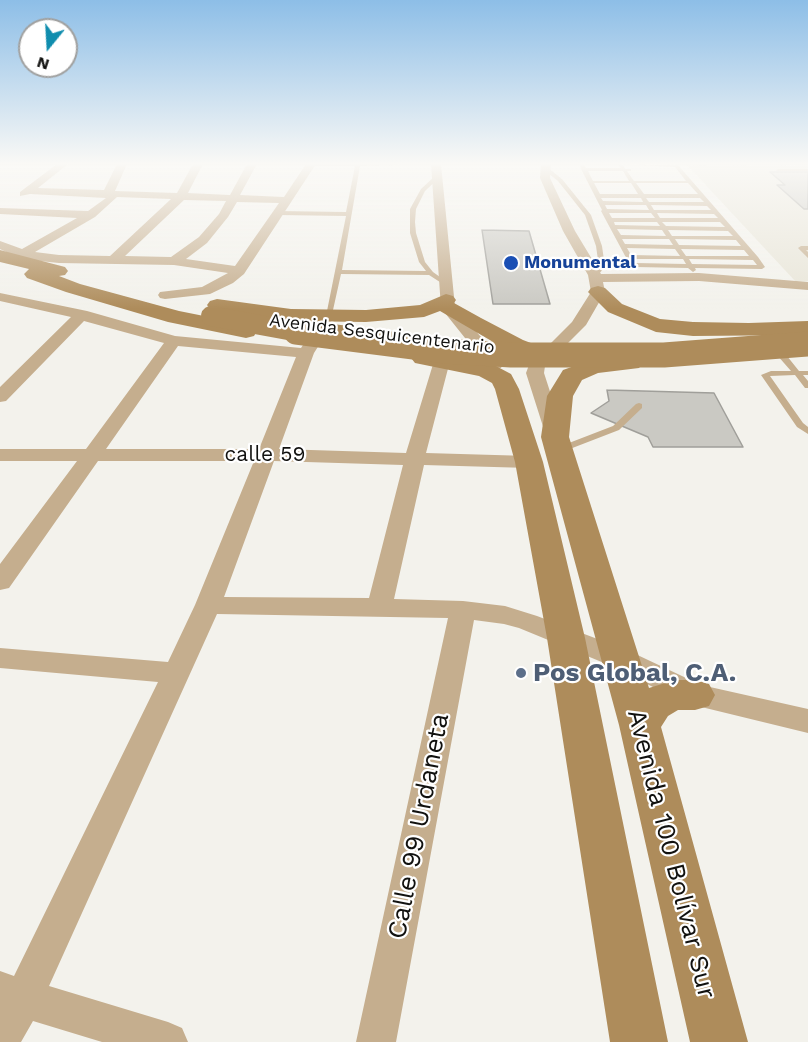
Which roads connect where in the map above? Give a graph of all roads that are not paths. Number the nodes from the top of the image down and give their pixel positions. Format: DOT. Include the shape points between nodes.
graph roads {
  1 [pos="716,212"];
  2 [pos="37,213"];
  3 [pos="95,213"];
  4 [pos="163,213"];
  5 [pos="225,213"];
  6 [pos="278,213"];
  7 [pos="413,213"];
  8 [pos="440,213"];
  9 [pos="560,213"];
  10 [pos="586,213"];
  11 [pos="605,213"];
  12 [pos="653,213"];
  13 [pos="348,214"];
  14 [pos="92,215"];
  15 [pos="658,219"];
  16 [pos="609,220"];
  17 [pos="723,220"];
  18 [pos="613,227"];
  19 [pos="664,228"];
  20 [pos="730,229"];
  21 [pos="618,237"];
  22 [pos="670,237"];
  23 [pos="738,238"];
  24 [pos="623,246"];
  25 [pos="677,246"];
  26 [pos="747,248"];
  27 [pos="808,248"];
  28 [pos="808,256"];
  29 [pos="628,257"];
  30 [pos="684,257"];
  31 [pos="115,258"];
  32 [pos="756,258"];
  33 [pos="12,259"];
  34 [pos="174,261"];
  35 [pos="239,271"];
  36 [pos="695,272"];
  37 [pos="338,273"];
  38 [pos="431,273"];
  39 [pos="596,282"];
  40 [pos="808,286"];
  41 [pos="136,291"];
  42 [pos="165,295"];
  43 [pos="0,297"];
  44 [pos="446,297"];
  45 [pos="329,310"];
  46 [pos="82,314"];
  47 [pos="215,314"];
  48 [pos="808,328"];
  49 [pos="808,336"];
  50 [pos="174,341"];
  51 [pos="808,344"];
  52 [pos="310,347"];
  53 [pos="808,351"];
  54 [pos="549,352"];
  55 [pos="780,353"];
  56 [pos="442,361"];
  57 [pos="594,366"];
  58 [pos="797,373"];
  59 [pos="808,373"];
  60 [pos="502,379"];
  61 [pos="808,386"];
  62 [pos="0,396"];
  63 [pos="639,406"];
  64 [pos="808,431"];
  65 [pos="548,449"];
  66 [pos="0,454"];
  67 [pos="92,455"];
  68 [pos="266,455"];
  69 [pos="415,458"];
  70 [pos="0,582"];
  71 [pos="208,605"];
  72 [pos="379,607"];
  73 [pos="463,610"];
  74 [pos="566,638"];
  75 [pos="0,658"];
  76 [pos="619,658"];
  77 [pos="177,673"];
  78 [pos="695,695"];
  79 [pos="808,721"];
  80 [pos="640,725"];
  81 [pos="12,994"];
  82 [pos="0,1039"];
  83 [pos="168,1042"];
  84 [pos="376,1042"];
  85 [pos="639,1042"];
  86 [pos="719,1042"];
  1 -- 17 [label="lane"];
  2 -- 14 [label="street"];
  3 -- 14 [label="street"];
  4 -- 31 [label="street"];
  5 -- 34 [label="street" via="202,240"];
  6 -- 13 [label="lane"];
  6 -- 35 [label="street"];
  7 -- 38 [label="lane" via="413,233 422,262"];
  8 -- 44 [label="street"];
  9 -- 39 [label="street"];
  10 -- 39 [label="lane" via="599,246 602,267"];
  11 -- 16 [label="lane"];
  12 -- 15 [label="lane"];
  13 -- 37 [label="lane"];
  14 -- 33 [label="street"];
  15 -- 16 [label="lane"];
  15 -- 17 [label="lane"];
  15 -- 19 [label="lane"];
  16 -- 18 [label="lane"];
  17 -- 20 [label="lane"];
  18 -- 19 [label="lane"];
  18 -- 21 [label="lane"];
  19 -- 20 [label="lane"];
  19 -- 22 [label="lane"];
  20 -- 23 [label="lane"];
  21 -- 22 [label="lane"];
  21 -- 24 [label="lane"];
  22 -- 23 [label="lane"];
  22 -- 25 [label="lane"];
  23 -- 26 [label="lane"];
  24 -- 25 [label="lane"];
  24 -- 29 [label="lane"];
  25 -- 26 [label="lane"];
  25 -- 30 [label="lane"];
  26 -- 32 [label="lane"];
  27 -- 28 [label="lane" via="801,248"];
  29 -- 30 [label="lane"];
  29 -- 36 [label="lane" via="639,266"];
  30 -- 32 [label="lane"];
  30 -- 36 [label="lane"];
  31 -- 33 [label="street"];
  31 -- 34 [label="street"];
  32 -- 36 [label="lane" via="762,267"];
  33 -- 41 [label="main road, Avenida Sesquicentenario"];
  33 -- 47 [label="main road, Avenida Sesquicentenario"];
  33 -- 52 [label="main road" via="84,291 176,317"];
  34 -- 35 [label="street"];
  35 -- 42 [label="street" via="206,291"];
  36 -- 39 [label="street"];
  36 -- 40 [label="street"];
  37 -- 38 [label="lane"];
  37 -- 45 [label="lane"];
  38 -- 44 [label="lane"];
  39 -- 48 [label="main road" via="615,308 656,325 738,330"];
  39 -- 54 [label="street" via="578,325"];
  41 -- 42 [label="main road"];
  41 -- 47 [label="main road, Avenida Sesquicentenario"];
  42 -- 44 [label="main road" via="291,315 407,314 424,311"];
  43 -- 46 [label="street"];
  44 -- 54 [label="main road" via="498,336"];
  44 -- 60 [label="street"];
  46 -- 50 [label="street"];
  46 -- 62 [label="street"];
  47 -- 49 [label="main road, Avenida Sesquicentenario" via="476,347 638,350"];
  47 -- 51 [label="main road, Avenida Sesquicentenario, bridge" via="317,336 512,355 652,355"];
  50 -- 52 [label="street"];
  50 -- 67 [label="street"];
  52 -- 56 [label="main road"];
  52 -- 68 [label="street"];
  53 -- 55 [label="main road"];
  54 -- 57 [label="main road"];
  54 -- 65 [label="street, Avenida 100 Bolívar Sur" via="535,373"];
  55 -- 57 [label="main road"];
  55 -- 58 [label="lane"];
  56 -- 60 [label="main road" via="486,370"];
  56 -- 69 [label="street"];
  57 -- 65 [label="main road" via="572,375 560,396"];
  58 -- 59 [label="lane"];
  58 -- 61 [label="lane"];
  58 -- 64 [label="lane" via="765,375"];
  60 -- 65 [label="main road, Avenida 100 Bolívar Sur"];
  63 -- 65 [label="lane" via="616,428"];
  65 -- 69 [label="street, calle 59"];
  65 -- 74 [label="main road, Avenida 100 Bolívar Sur"];
  65 -- 76 [label="main road, Avenida 100 Bolívar Sur"];
  66 -- 67 [label="street, calle 59"];
  67 -- 68 [label="street, calle 59"];
  67 -- 70 [label="street"];
  68 -- 69 [label="street, calle 59"];
  68 -- 71 [label="street"];
  69 -- 72 [label="street"];
  71 -- 72 [label="street"];
  71 -- 77 [label="street"];
  72 -- 73 [label="street"];
  73 -- 74 [label="street" via="505,615"];
  73 -- 84 [label="street, Calle 99 Urdaneta"];
  74 -- 76 [label="street"];
  74 -- 85 [label="main road, Avenida 100 Bolívar Sur"];
  75 -- 77 [label="street"];
  76 -- 78 [label="street"];
  76 -- 80 [label="main road, Avenida 100 Bolívar Sur"];
  77 -- 81 [label="street"];
  78 -- 79 [label="street"];
  78 -- 80 [label="main road" via="664,699 654,705"];
  80 -- 86 [label="main road, Avenida 100 Bolívar Sur"];
  81 -- 82 [label="street"];
  81 -- 83 [label="street"];
}
